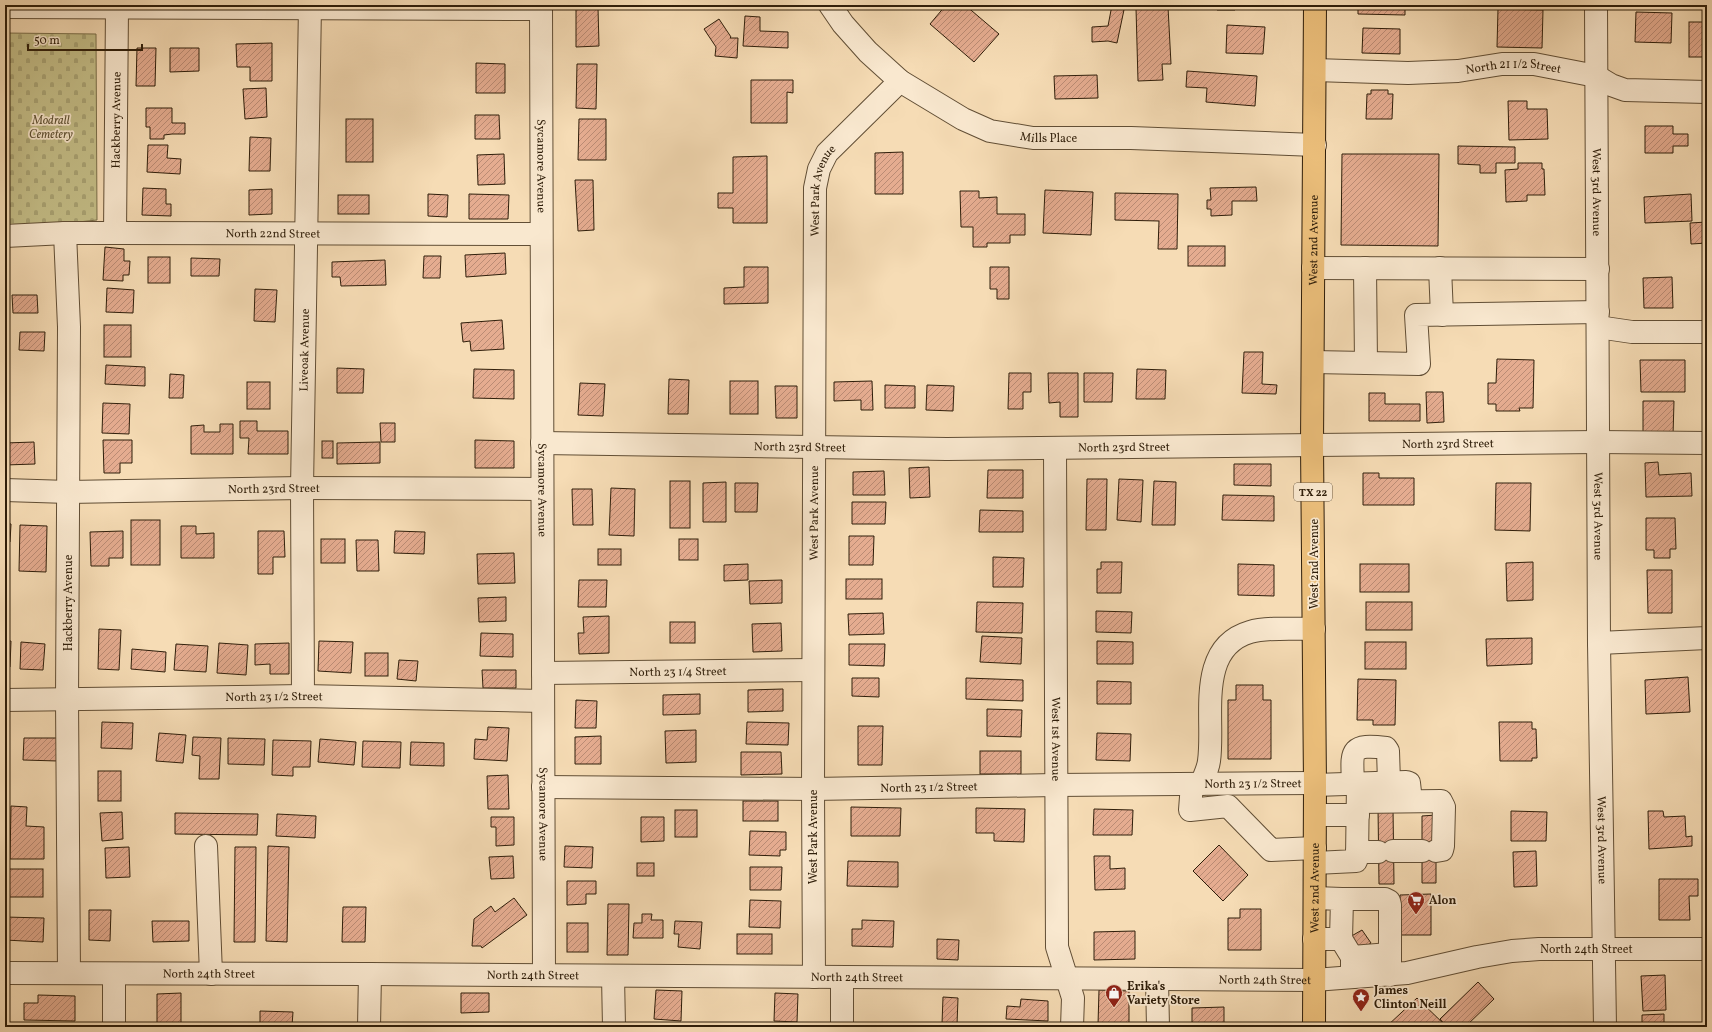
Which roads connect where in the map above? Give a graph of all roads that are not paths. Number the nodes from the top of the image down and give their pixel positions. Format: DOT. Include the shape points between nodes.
graph roads {
  1 [pos="830,5"];
  2 [pos="1315,5"];
  3 [pos="1596,5"];
  4 [pos="74,6"];
  5 [pos="5,7"];
  6 [pos="310,7"];
  7 [pos="540,7"];
  8 [pos="117,8"];
  9 [pos="1316,70"];
  10 [pos="1596,76"];
  11 [pos="900,81"];
  12 [pos="1707,92"];
  13 [pos="1314,145"];
  14 [pos="65,233"];
  15 [pos="115,233"];
  16 [pos="306,233"];
  17 [pos="541,234"];
  18 [pos="5,236"];
  19 [pos="1313,268"];
  20 [pos="1365,268"];
  21 [pos="1440,268"];
  22 [pos="1598,269"];
  23 [pos="1442,315"];
  24 [pos="1598,319"];
  25 [pos="1707,332"];
  26 [pos="1313,362"];
  27 [pos="1366,363"];
  28 [pos="1598,442"];
  29 [pos="542,443"];
  30 [pos="1707,443"];
  31 [pos="1312,445"];
  32 [pos="814,447"];
  33 [pos="1055,448"];
  34 [pos="302,488"];
  35 [pos="5,490"];
  36 [pos="542,490"];
  37 [pos="68,492"];
  38 [pos="1314,629"];
  39 [pos="1707,638"];
  40 [pos="1599,643"];
  41 [pos="813,670"];
  42 [pos="543,673"];
  43 [pos="303,696"];
  44 [pos="5,700"];
  45 [pos="67,700"];
  46 [pos="543,701"];
  47 [pos="1389,782"];
  48 [pos="1196,784"];
  49 [pos="1315,784"];
  50 [pos="1055,785"];
  51 [pos="543,787"];
  52 [pos="812,789"];
  53 [pos="1357,796"];
  54 [pos="1410,801"];
  55 [pos="1315,816"];
  56 [pos="206,846"];
  57 [pos="1376,852"];
  58 [pos="1315,856"];
  59 [pos="1315,898"];
  60 [pos="1342,899"];
  61 [pos="1314,939"];
  62 [pos="1604,948"];
  63 [pos="1707,949"];
  64 [pos="1349,958"];
  65 [pos="1390,964"];
  66 [pos="5,973"];
  67 [pos="69,974"];
  68 [pos="114,974"];
  69 [pos="211,974"];
  70 [pos="370,974"];
  71 [pos="544,975"];
  72 [pos="613,976"];
  73 [pos="814,977"];
  74 [pos="842,977"];
  75 [pos="1067,978"];
  76 [pos="1157,979"];
  77 [pos="1314,980"];
  78 [pos="114,1027"];
  79 [pos="369,1027"];
  80 [pos="614,1027"];
  81 [pos="842,1027"];
  82 [pos="1072,1027"];
  83 [pos="1158,1027"];
  84 [pos="1314,1027"];
  85 [pos="1605,1027"];
  1 -- 11 [label="street, Mills Place" via="868,52"];
  2 -- 9 [label="main road, West 2nd Avenue / TX 22"];
  3 -- 10 [label="street, West 3rd Avenue"];
  4 -- 5 [label="street"];
  4 -- 8 [label="street"];
  6 -- 7 [label="street"];
  6 -- 8 [label="street"];
  6 -- 16 [label="street, Liveoak Avenue"];
  7 -- 17 [label="street, Sycamore Avenue"];
  8 -- 15 [label="street, Hackberry Avenue"];
  9 -- 10 [label="street, North 21 1/2 Street" via="1408,73 1458,71 1502,64 1534,64"];
  9 -- 13 [label="main road, West 2nd Avenue / TX 22"];
  10 -- 12 [label="street, North 21 1/2 Street" via="1625,90"];
  10 -- 22 [label="street, West 3rd Avenue"];
  11 -- 13 [label="street, Mills Place" via="962,119 990,130 1033,138 1131,138"];
  11 -- 32 [label="street, West Park Avenue" via="827,153 819,170 815,188"];
  13 -- 19 [label="main road, West 2nd Avenue / TX 22"];
  14 -- 15 [label="street, North 22nd Street"];
  14 -- 18 [label="street, North 22nd Street"];
  14 -- 37 [label="street, Hackberry Avenue" via="69,327"];
  15 -- 16 [label="street, North 22nd Street"];
  16 -- 17 [label="street, North 22nd Street"];
  16 -- 34 [label="street, Liveoak Avenue"];
  17 -- 29 [label="street, Sycamore Avenue"];
  19 -- 20 [label="street"];
  19 -- 26 [label="main road, West 2nd Avenue / TX 22"];
  20 -- 21 [label="street"];
  20 -- 27 [label="street"];
  21 -- 22 [label="street"];
  21 -- 23 [label="street"];
  22 -- 24 [label="street, West 3rd Avenue"];
  23 -- 24 [label="street"];
  23 -- 27 [label="street" via="1416,315 1418,364"];
  24 -- 25 [label="street" via="1632,332"];
  24 -- 28 [label="street, West 3rd Avenue"];
  26 -- 27 [label="street"];
  26 -- 31 [label="main road, West 2nd Avenue / TX 22"];
  28 -- 30 [label="street, North 23rd Street"];
  28 -- 31 [label="street, North 23rd Street"];
  28 -- 40 [label="street, West 3rd Avenue"];
  29 -- 32 [label="street, North 23rd Street"];
  29 -- 36 [label="street, Sycamore Avenue"];
  31 -- 33 [label="street, North 23rd Street"];
  31 -- 38 [label="main road, West 2nd Avenue / TX 22"];
  32 -- 33 [label="street, North 23rd Street"];
  32 -- 41 [label="street, West Park Avenue"];
  33 -- 50 [label="street, West 1st Avenue"];
  34 -- 36 [label="street, North 23rd Street"];
  34 -- 37 [label="street, North 23rd Street"];
  34 -- 43 [label="street, Liveoak Avenue"];
  35 -- 37 [label="street, North 23rd Street"];
  36 -- 42 [label="street, Sycamore Avenue"];
  37 -- 45 [label="street, Hackberry Avenue"];
  38 -- 48 [label="street" via="1252,631 1238,636 1227,646 1221,655 1210,686 1209,763"];
  38 -- 49 [label="main road, West 2nd Avenue / TX 22"];
  39 -- 40 [label="street"];
  40 -- 62 [label="street, West 3rd Avenue"];
  41 -- 42 [label="street, North 23 1/4 Street"];
  41 -- 52 [label="street, West Park Avenue"];
  42 -- 46 [label="street, Sycamore Avenue"];
  43 -- 45 [label="street, North 23 1/2 Street"];
  43 -- 46 [label="street, North 23 1/2 Street"];
  44 -- 45 [label="street, North 23 1/2 Street"];
  45 -- 67 [label="street, Hackberry Avenue"];
  46 -- 51 [label="street, Sycamore Avenue"];
  47 -- 53 [label="street"];
  47 -- 53 [label="street" via="1386,748 1360,747 1355,750 1352,757"];
  47 -- 54 [label="street" via="1409,783"];
  48 -- 49 [label="street, North 23 1/2 Street"];
  48 -- 50 [label="street, North 23 1/2 Street"];
  48 -- 58 [label="street" via="1190,810 1228,806 1271,850"];
  49 -- 53 [label="street, North 23 1/2 Street"];
  49 -- 55 [label="main road, West 2nd Avenue / TX 22"];
  50 -- 52 [label="street, North 23 1/2 Street"];
  50 -- 75 [label="street, West 1st Avenue" via="1057,947"];
  51 -- 52 [label="street, North 23 1/2 Street"];
  51 -- 71 [label="street, Sycamore Avenue"];
  52 -- 73 [label="street, West Park Avenue"];
  53 -- 54 [label="street"];
  53 -- 55 [label="street"];
  53 -- 57 [label="street"];
  54 -- 57 [label="street" via="1441,801 1444,807 1433,850"];
  55 -- 58 [label="main road, West 2nd Avenue / TX 22"];
  56 -- 69 [label="street"];
  57 -- 58 [label="street" via="1353,862"];
  58 -- 59 [label="main road, West 2nd Avenue / TX 22"];
  59 -- 60 [label="street"];
  59 -- 61 [label="main road, West 2nd Avenue / TX 22"];
  60 -- 64 [label="street"];
  60 -- 65 [label="street" via="1389,901"];
  61 -- 64 [label="street"];
  61 -- 77 [label="main road, West 2nd Avenue / TX 22"];
  62 -- 63 [label="street, North 24th Street"];
  62 -- 65 [label="street, North 24th Street" via="1512,951 1407,973"];
  62 -- 85 [label="street, West 3rd Avenue"];
  64 -- 65 [label="street, North 24th Street"];
  64 -- 77 [label="street, North 24th Street"];
  66 -- 67 [label="street, North 24th Street"];
  67 -- 68 [label="street, North 24th Street"];
  68 -- 69 [label="street, North 24th Street"];
  68 -- 78 [label="street"];
  69 -- 70 [label="street, North 24th Street"];
  70 -- 71 [label="street, North 24th Street"];
  70 -- 79 [label="street"];
  71 -- 72 [label="street, North 24th Street"];
  72 -- 73 [label="street, North 24th Street"];
  72 -- 80 [label="street"];
  73 -- 74 [label="street, North 24th Street"];
  74 -- 75 [label="street, North 24th Street"];
  74 -- 81 [label="street"];
  75 -- 76 [label="street, North 24th Street"];
  75 -- 82 [label="street, West 1st Avenue" via="1073,998"];
  76 -- 77 [label="street, North 24th Street"];
  76 -- 83 [label="street"];
  77 -- 84 [label="main road, West 2nd Avenue / TX 22"];
}
